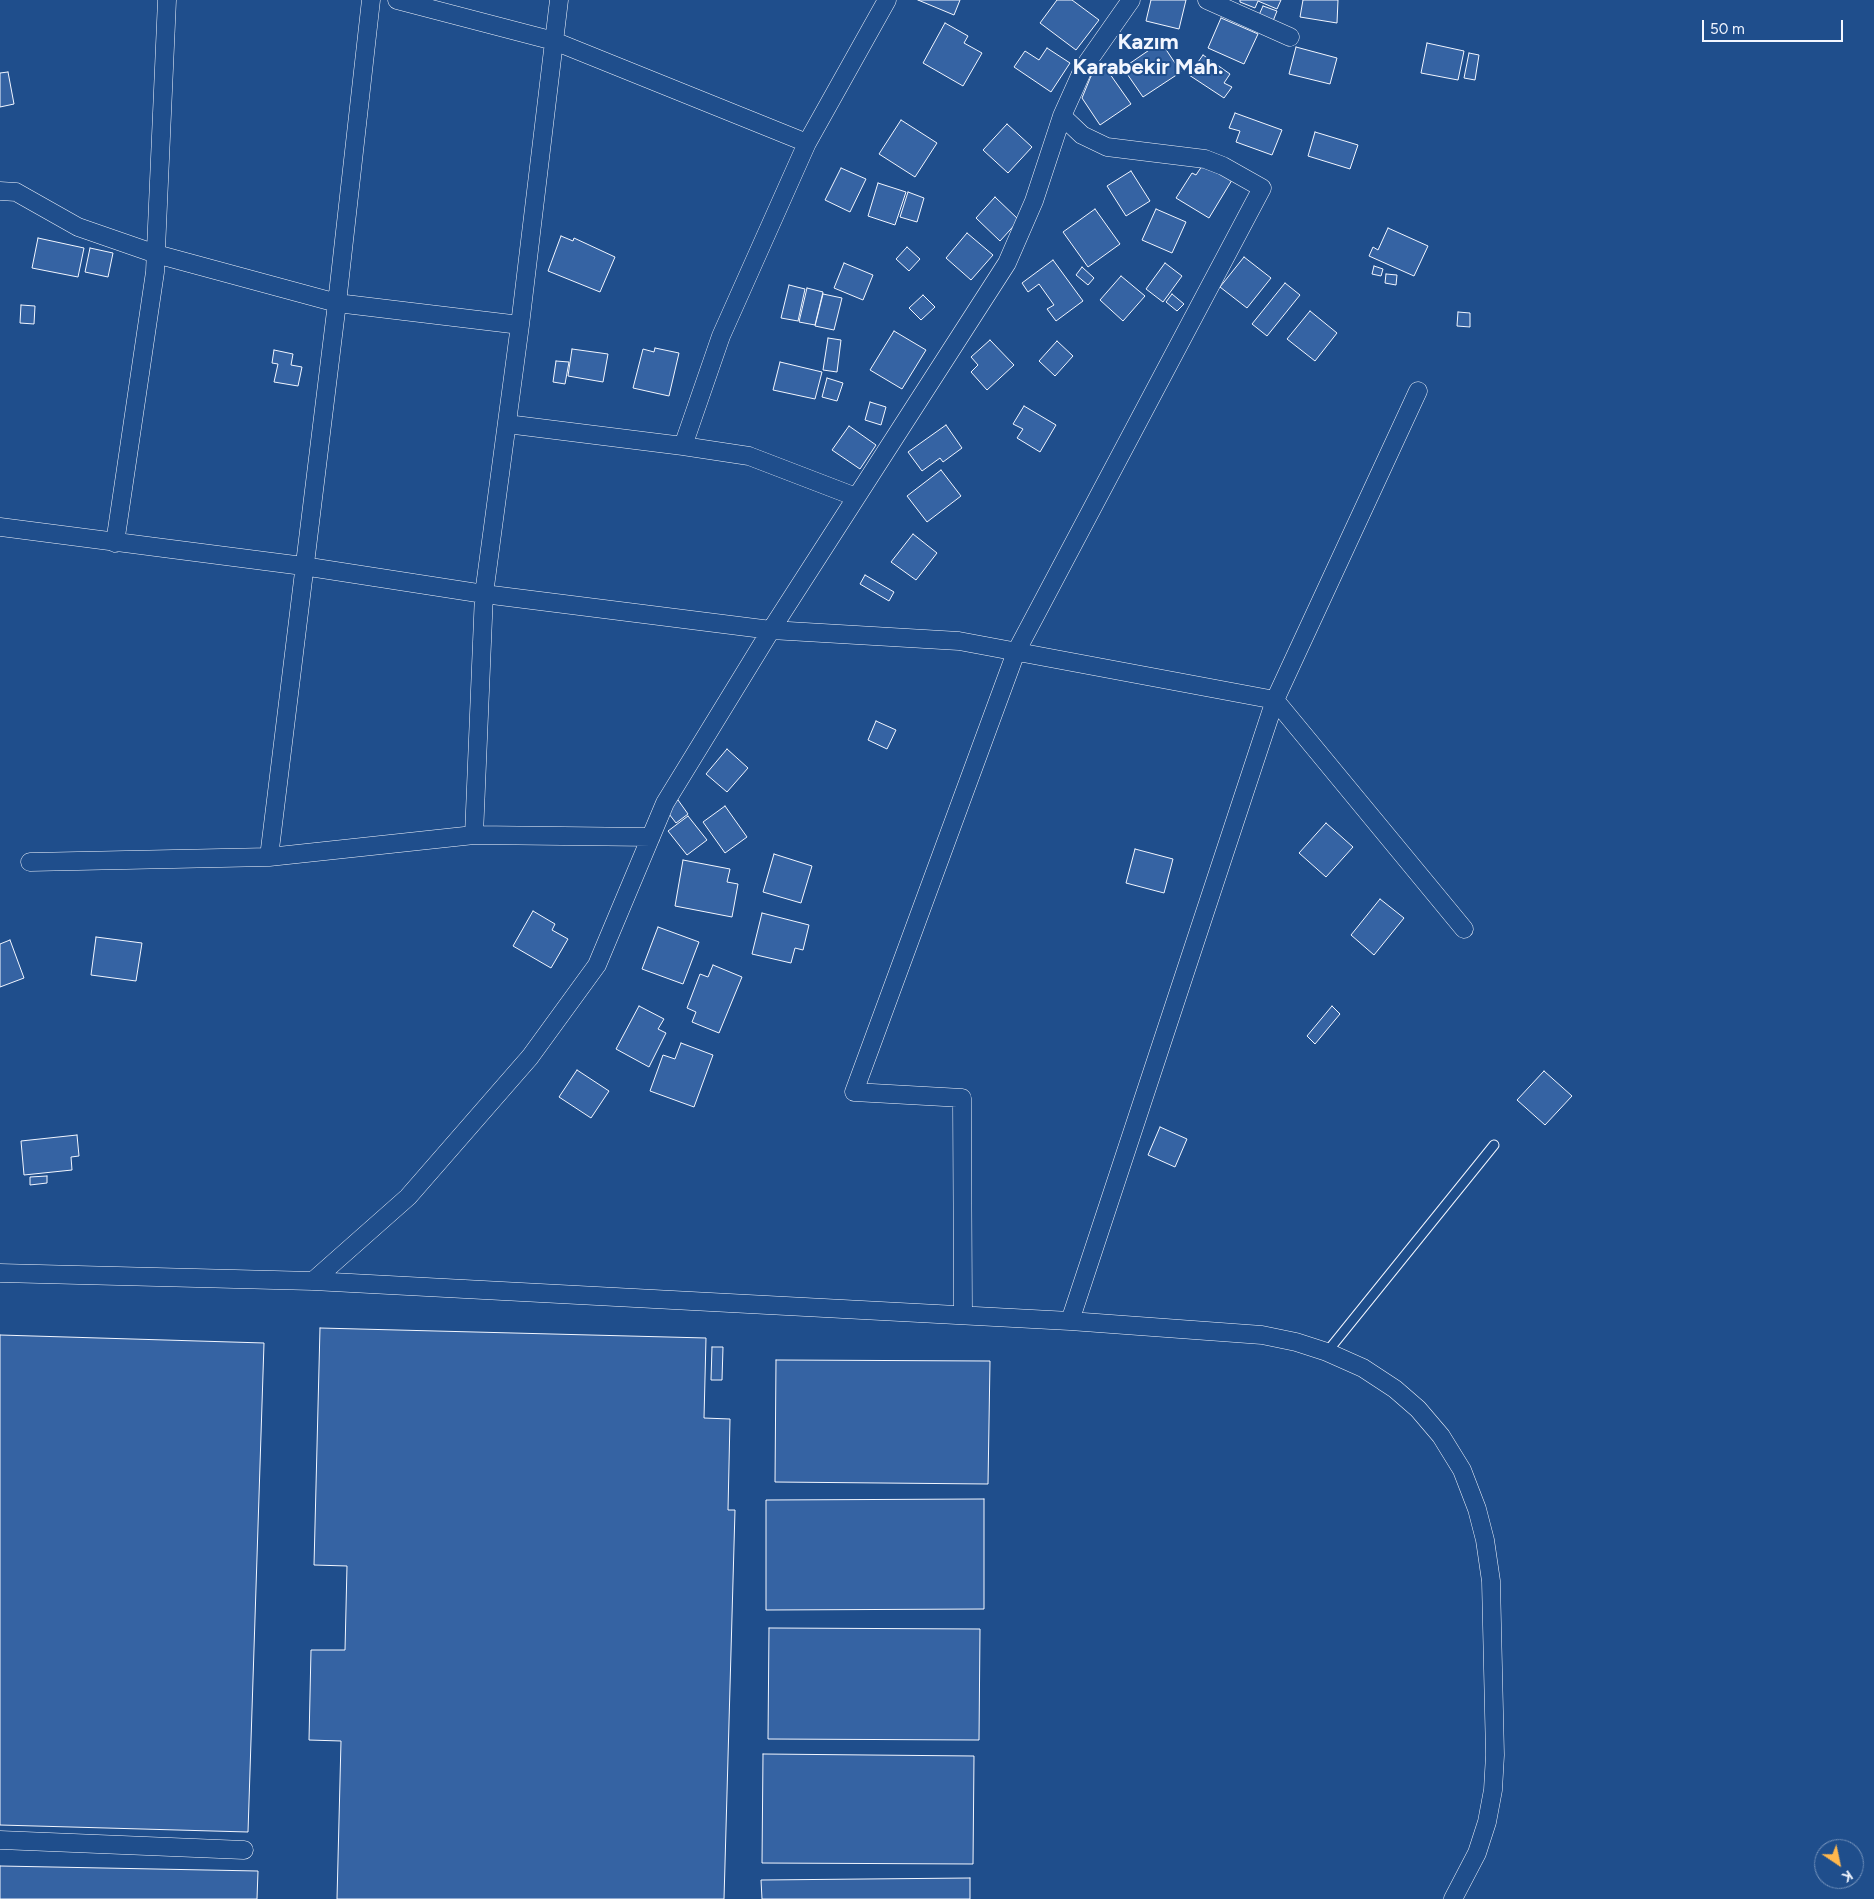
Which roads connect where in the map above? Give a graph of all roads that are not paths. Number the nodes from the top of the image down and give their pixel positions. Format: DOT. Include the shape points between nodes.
graph roads {
  1 [pos="167,0"];
  2 [pos="371,0"];
  3 [pos="397,0"];
  4 [pos="559,0"];
  5 [pos="887,0"];
  6 [pos="1131,0"];
  7 [pos="1207,0"];
  8 [pos="1290,37"];
  9 [pos="554,41"];
  10 [pos="1062,116"];
  11 [pos="807,142"];
  12 [pos="0,191"];
  13 [pos="156,254"];
  14 [pos="337,303"];
  15 [pos="520,325"];
  16 [pos="1418,391"];
  17 [pos="507,424"];
  18 [pos="683,446"];
  19 [pos="856,497"];
  20 [pos="0,527"];
  21 [pos="115,543"];
  22 [pos="303,566"];
  23 [pos="484,594"];
  24 [pos="770,630"];
  25 [pos="1016,652"];
  26 [pos="1274,700"];
  27 [pos="474,835"];
  28 [pos="650,837"];
  29 [pos="269,857"];
  30 [pos="30,862"];
  31 [pos="1464,929"];
  32 [pos="1494,1145"];
  33 [pos="0,1273"];
  34 [pos="313,1282"];
  35 [pos="963,1315"];
  36 [pos="1070,1320"];
  37 [pos="1327,1352"];
  38 [pos="0,1840"];
  39 [pos="244,1850"];
  40 [pos="1453,1899"];
  1 -- 13 [label="street"];
  2 -- 14 [label="street"];
  3 -- 9 [label="street"];
  4 -- 9 [label="street"];
  5 -- 11 [label="street"];
  6 -- 10 [label="street" via="1084,67"];
  7 -- 8 [label="street"];
  9 -- 11 [label="street"];
  9 -- 15 [label="street"];
  10 -- 19 [label="street" via="1034,202 1007,263"];
  10 -- 25 [label="street" via="1082,135 1108,147 1206,159 1262,188"];
  11 -- 18 [label="street" via="721,336"];
  12 -- 13 [label="street" via="16,192 78,227"];
  13 -- 14 [label="street"];
  13 -- 21 [label="street"];
  14 -- 15 [label="street"];
  14 -- 22 [label="street"];
  15 -- 17 [label="street"];
  16 -- 26 [label="street"];
  17 -- 18 [label="street"];
  17 -- 23 [label="street"];
  18 -- 19 [label="street" via="749,456"];
  19 -- 24 [label="street"];
  20 -- 21 [label="street"];
  21 -- 22 [label="street"];
  22 -- 23 [label="street"];
  22 -- 29 [label="street"];
  23 -- 24 [label="street"];
  23 -- 27 [label="street"];
  24 -- 25 [label="street" via="959,641"];
  24 -- 28 [label="street" via="664,803"];
  25 -- 26 [label="street"];
  25 -- 35 [label="street" via="854,1092 962,1098"];
  26 -- 31 [label="street"];
  26 -- 36 [label="street"];
  27 -- 28 [label="street"];
  27 -- 29 [label="street"];
  28 -- 34 [label="street" via="597,965 530,1057 408,1197"];
  29 -- 30 [label="street"];
  32 -- 37 [label="lane"];
  33 -- 34 [label="street"];
  34 -- 35 [label="street"];
  35 -- 36 [label="street"];
  36 -- 37 [label="street" via="1262,1336"];
  37 -- 40 [label="street" via="1363,1368 1418,1409 1441,1436 1462,1470 1477,1509 1491,1581 1493,1790 1477,1853"];
  38 -- 39 [label="street"];
}
